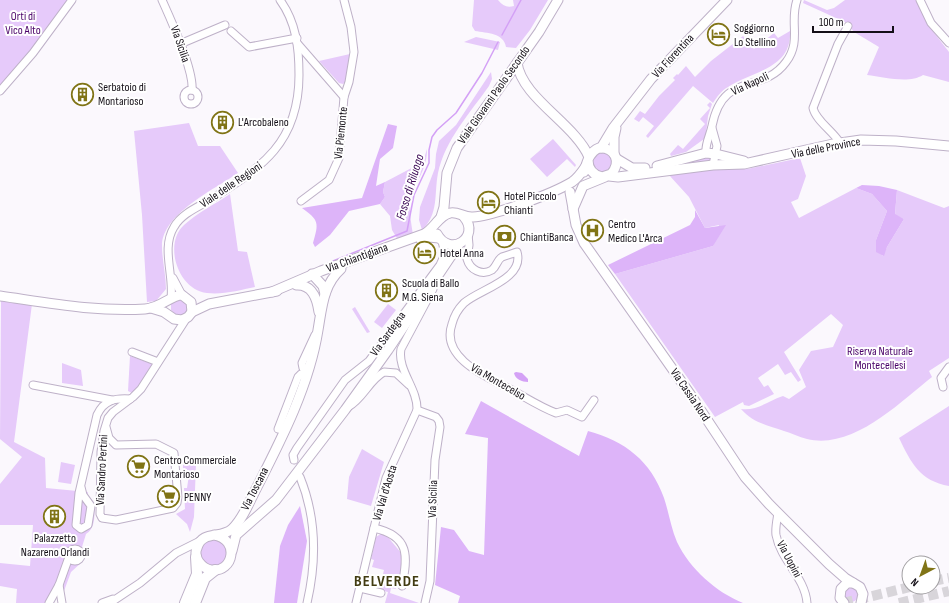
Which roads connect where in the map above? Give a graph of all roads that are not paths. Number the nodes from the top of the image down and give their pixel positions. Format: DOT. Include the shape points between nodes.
graph roads {
  1 [pos="72,0"];
  2 [pos="162,0"];
  3 [pos="280,0"];
  4 [pos="344,0"];
  5 [pos="558,0"];
  6 [pos="727,0"];
  7 [pos="797,0"];
  8 [pos="920,0"];
  9 [pos="225,25"];
  10 [pos="848,26"];
  11 [pos="231,31"];
  12 [pos="297,41"];
  13 [pos="949,43"];
  14 [pos="180,44"];
  15 [pos="517,63"];
  16 [pos="507,76"];
  17 [pos="523,82"];
  18 [pos="192,90"];
  19 [pos="0,91"];
  20 [pos="344,97"];
  21 [pos="623,115"];
  22 [pos="712,125"];
  23 [pos="582,143"];
  24 [pos="836,144"];
  25 [pos="949,146"];
  26 [pos="599,148"];
  27 [pos="716,150"];
  28 [pos="706,153"];
  29 [pos="616,156"];
  30 [pos="588,161"];
  31 [pos="751,163"];
  32 [pos="713,165"];
  33 [pos="607,176"];
  34 [pos="581,188"];
  35 [pos="556,190"];
  36 [pos="570,192"];
  37 [pos="445,196"];
  38 [pos="301,201"];
  39 [pos="573,210"];
  40 [pos="455,212"];
  41 [pos="495,213"];
  42 [pos="464,217"];
  43 [pos="440,219"];
  44 [pos="468,233"];
  45 [pos="441,239"];
  46 [pos="459,244"];
  47 [pos="468,249"];
  48 [pos="508,256"];
  49 [pos="341,269"];
  50 [pos="511,273"];
  51 [pos="172,274"];
  52 [pos="316,274"];
  53 [pos="436,280"];
  54 [pos="296,285"];
  55 [pos="272,292"];
  56 [pos="325,294"];
  57 [pos="182,295"];
  58 [pos="314,295"];
  59 [pos="0,296"];
  60 [pos="170,300"];
  61 [pos="191,302"];
  62 [pos="209,304"];
  63 [pos="151,308"];
  64 [pos="189,315"];
  65 [pos="172,317"];
  66 [pos="319,325"];
  67 [pos="175,335"];
  68 [pos="132,352"];
  69 [pos="158,362"];
  70 [pos="949,367"];
  71 [pos="33,385"];
  72 [pos="410,387"];
  73 [pos="943,387"];
  74 [pos="130,399"];
  75 [pos="112,400"];
  76 [pos="594,400"];
  77 [pos="345,410"];
  78 [pos="417,410"];
  79 [pos="106,427"];
  80 [pos="294,460"];
  81 [pos="300,477"];
  82 [pos="81,487"];
  83 [pos="86,500"];
  84 [pos="78,502"];
  85 [pos="778,513"];
  86 [pos="374,528"];
  87 [pos="214,535"];
  88 [pos="200,541"];
  89 [pos="181,550"];
  90 [pos="231,553"];
  91 [pos="196,557"];
  92 [pos="71,559"];
  93 [pos="829,564"];
  94 [pos="215,570"];
  95 [pos="853,583"];
  96 [pos="59,585"];
  97 [pos="402,586"];
  98 [pos="360,588"];
  99 [pos="840,592"];
  100 [pos="381,594"];
  101 [pos="120,596"];
  102 [pos="861,601"];
  103 [pos="49,603"];
  104 [pos="62,603"];
  105 [pos="102,603"];
  106 [pos="110,603"];
  107 [pos="185,603"];
  108 [pos="195,603"];
  109 [pos="307,603"];
  110 [pos="356,603"];
  111 [pos="425,603"];
  112 [pos="806,603"];
  113 [pos="834,603"];
  114 [pos="844,603"];
  1 -- 19 [label="street" via="33,53"];
  2 -- 14 [label="street, Via Sicilia"];
  3 -- 12 [label="street, Viale delle Regioni" via="290,17"];
  4 -- 20 [label="street, Via Piemonte" via="354,50"];
  5 -- 15 [label="main road, Viale Giovanni Paolo Secondo"];
  6 -- 21 [label="main road, Via Fiorentina" via="662,66"];
  7 -- 22 [label="street, Via Napoli" via="794,13 795,41 786,62 771,75 730,92 717,106"];
  8 -- 13 [label="street" via="931,23"];
  9 -- 14 [label="street"];
  10 -- 24 [label="street" via="840,39 814,105 814,112 828,127"];
  11 -- 12 [label="street" via="250,48"];
  12 -- 20 [label="street, Via Piemonte"];
  12 -- 51 [label="street, Viale delle Regioni" via="298,99 285,134 271,156 259,167 176,223 168,242"];
  14 -- 18 [label="street, Via Sicilia"];
  15 -- 16 [label="main road, Viale Giovanni Paolo Secondo"];
  15 -- 17 [label="main road"];
  16 -- 17 [label="main road"];
  16 -- 37 [label="main road, Viale Giovanni Paolo Secondo" via="455,152 447,173"];
  17 -- 23 [label="main road"];
  20 -- 38 [label="street, Via Piemonte" via="337,166 329,180"];
  21 -- 26 [label="main road, Via Fiorentina"];
  21 -- 29 [label="main road, Via Fiorentina" via="615,131"];
  22 -- 27 [label="street, Via Napoli"];
  22 -- 28 [label="street, Via Napoli"];
  23 -- 26 [label="main road"];
  23 -- 30 [label="main road"];
  24 -- 25 [label="main road, Via delle Province" via="878,140"];
  24 -- 31 [label="main road, Via delle Province"];
  26 -- 29 [label="main road" via="610,150"];
  26 -- 30 [label="main road, Via Fiorentina"];
  27 -- 28 [label="main road, Via delle Province"];
  27 -- 31 [label="main road, Via delle Province" via="726,156"];
  27 -- 32 [label="street, Via Napoli"];
  28 -- 29 [label="main road, Via delle Province" via="640,169 630,167"];
  29 -- 33 [label="main road, Via Fiorentina" via="616,167"];
  30 -- 33 [label="main road" via="592,172 599,176"];
  30 -- 35 [label="main road, Via Fiorentina" via="573,182"];
  30 -- 36 [label="main road, Via Fiorentina" via="582,178"];
  31 -- 32 [label="main road, Via delle Province"];
  32 -- 33 [label="main road, Via delle Province" via="623,177"];
  33 -- 34 [label="main road" via="588,182"];
  34 -- 36 [label="main road"];
  34 -- 39 [label="main road"];
  35 -- 36 [label="main road"];
  35 -- 41 [label="main road"];
  36 -- 39 [label="main road, Via Cassia Nord"];
  37 -- 40 [label="main road"];
  37 -- 43 [label="main road, Viale Giovanni Paolo Secondo"];
  39 -- 85 [label="main road, Via Cassia Nord" via="578,232 588,250 690,394 734,462 756,491"];
  40 -- 42 [label="main road"];
  40 -- 43 [label="main road, Via Chiantigiana" via="445,214"];
  41 -- 42 [label="main road"];
  41 -- 44 [label="main road"];
  42 -- 44 [label="main road" via="468,223"];
  43 -- 45 [label="main road" via="437,229"];
  43 -- 52 [label="main road, Via Chiantigiana" via="424,234"];
  44 -- 46 [label="main road"];
  44 -- 47 [label="street"];
  45 -- 46 [label="main road, Via Chiantigiana" via="452,245"];
  45 -- 49 [label="main road, Via Chiantigiana" via="426,238"];
  45 -- 80 [label="street, Via Sardegna" via="445,254 440,265 374,355 344,380 297,448 293,455"];
  46 -- 47 [label="street"];
  46 -- 53 [label="main road" via="454,248"];
  47 -- 48 [label="street" via="468,263 481,272 492,270 501,258"];
  48 -- 50 [label="street" via="513,265"];
  48 -- 50 [label="street" via="517,252 518,264"];
  49 -- 52 [label="main road, Via Chiantigiana"];
  49 -- 56 [label="main road, Via Toscana" via="331,279"];
  50 -- 76 [label="street, Via Montecelso" via="468,301 459,310 450,330 455,351 476,371 556,413 569,410 582,417"];
  51 -- 57 [label="street, Viale delle Regioni"];
  51 -- 60 [label="street, Viale delle Regioni"];
  52 -- 54 [label="main road, Via Chiantigiana"];
  52 -- 55 [label="main road, Via Chiantigiana"];
  52 -- 56 [label="main road"];
  52 -- 58 [label="main road, Via Toscana"];
  53 -- 72 [label="street" via="401,349 401,360"];
  53 -- 77 [label="main road"];
  54 -- 55 [label="main road, Via Chiantigiana"];
  54 -- 58 [label="main road" via="308,288"];
  55 -- 62 [label="main road, Via Chiantigiana"];
  56 -- 66 [label="main road, Via Toscana"];
  57 -- 60 [label="main road, Via Chiantigiana"];
  57 -- 61 [label="main road"];
  58 -- 66 [label="main road, Via Toscana"];
  59 -- 63 [label="main road, Via Chiantigiana" via="93,310"];
  60 -- 63 [label="main road, Via Chiantigiana"];
  60 -- 65 [label="main road" via="167,308"];
  61 -- 62 [label="main road, Via Chiantigiana"];
  61 -- 64 [label="main road"];
  62 -- 64 [label="main road, Via Chiantigiana"];
  63 -- 65 [label="main road, Via Chiantigiana"];
  64 -- 65 [label="main road, Via Chiantigiana"];
  64 -- 67 [label="street, Via Sandro Pertini"];
  65 -- 67 [label="street"];
  66 -- 87 [label="main road, Via Toscana" via="308,372 284,430 239,521 228,532"];
  67 -- 69 [label="street, Via Sandro Pertini"];
  68 -- 69 [label="street"];
  69 -- 74 [label="street, Via Sandro Pertini" via="141,388"];
  70 -- 73 [label="street" via="942,378"];
  71 -- 75 [label="street"];
  72 -- 77 [label="street" via="396,373 384,372 377,376 356,402"];
  72 -- 78 [label="street" via="417,403"];
  74 -- 75 [label="street"];
  74 -- 79 [label="street, Via Sandro Pertini" via="111,414"];
  75 -- 82 [label="street" via="102,406 97,415"];
  77 -- 90 [label="main road" via="276,500 236,535"];
  78 -- 86 [label="street, Via Val d'Aosta" via="386,478"];
  78 -- 111 [label="street, Via Sicilia" via="434,416 439,421 440,429 436,446 430,581"];
  79 -- 79 [label="street, Via Sandro Pertini" via="101,458 101,517 116,520 173,508 178,497 174,453 156,444 116,445 109,438"];
  81 -- 109 [label="street" via="311,508 314,537 313,571"];
  82 -- 83 [label="street"];
  82 -- 84 [label="street"];
  83 -- 84 [label="street"];
  83 -- 84 [label="street" via="91,506 88,524 81,529 76,525"];
  85 -- 93 [label="main road, Via Cassia Nord"];
  85 -- 112 [label="street, Via Uopini" via="777,538 783,554 803,585"];
  86 -- 97 [label="street" via="390,532 403,548 406,563"];
  86 -- 98 [label="street, Via Val d'Aosta"];
  87 -- 88 [label="main road, Via Toscana"];
  87 -- 90 [label="main road" via="228,542"];
  88 -- 89 [label="street"];
  88 -- 91 [label="main road"];
  89 -- 91 [label="street"];
  89 -- 101 [label="street"];
  90 -- 94 [label="main road" via="228,563"];
  91 -- 94 [label="main road" via="201,565"];
  91 -- 107 [label="highway" via="196,577"];
  92 -- 96 [label="street"];
  93 -- 95 [label="main road, Via Cassia Nord"];
  93 -- 99 [label="main road, Via Cassia Nord"];
  94 -- 108 [label="highway" via="205,578"];
  95 -- 99 [label="main road" via="844,584"];
  95 -- 102 [label="main road, Via Cassia Nord" via="860,587"];
  96 -- 103 [label="street"];
  96 -- 104 [label="street"];
  98 -- 100 [label="street"];
  98 -- 110 [label="street, Via Val d'Aosta"];
  99 -- 113 [label="street"];
  99 -- 114 [label="main road, Via Cassia Nord"];
  101 -- 105 [label="street"];
  101 -- 106 [label="street"];
}
